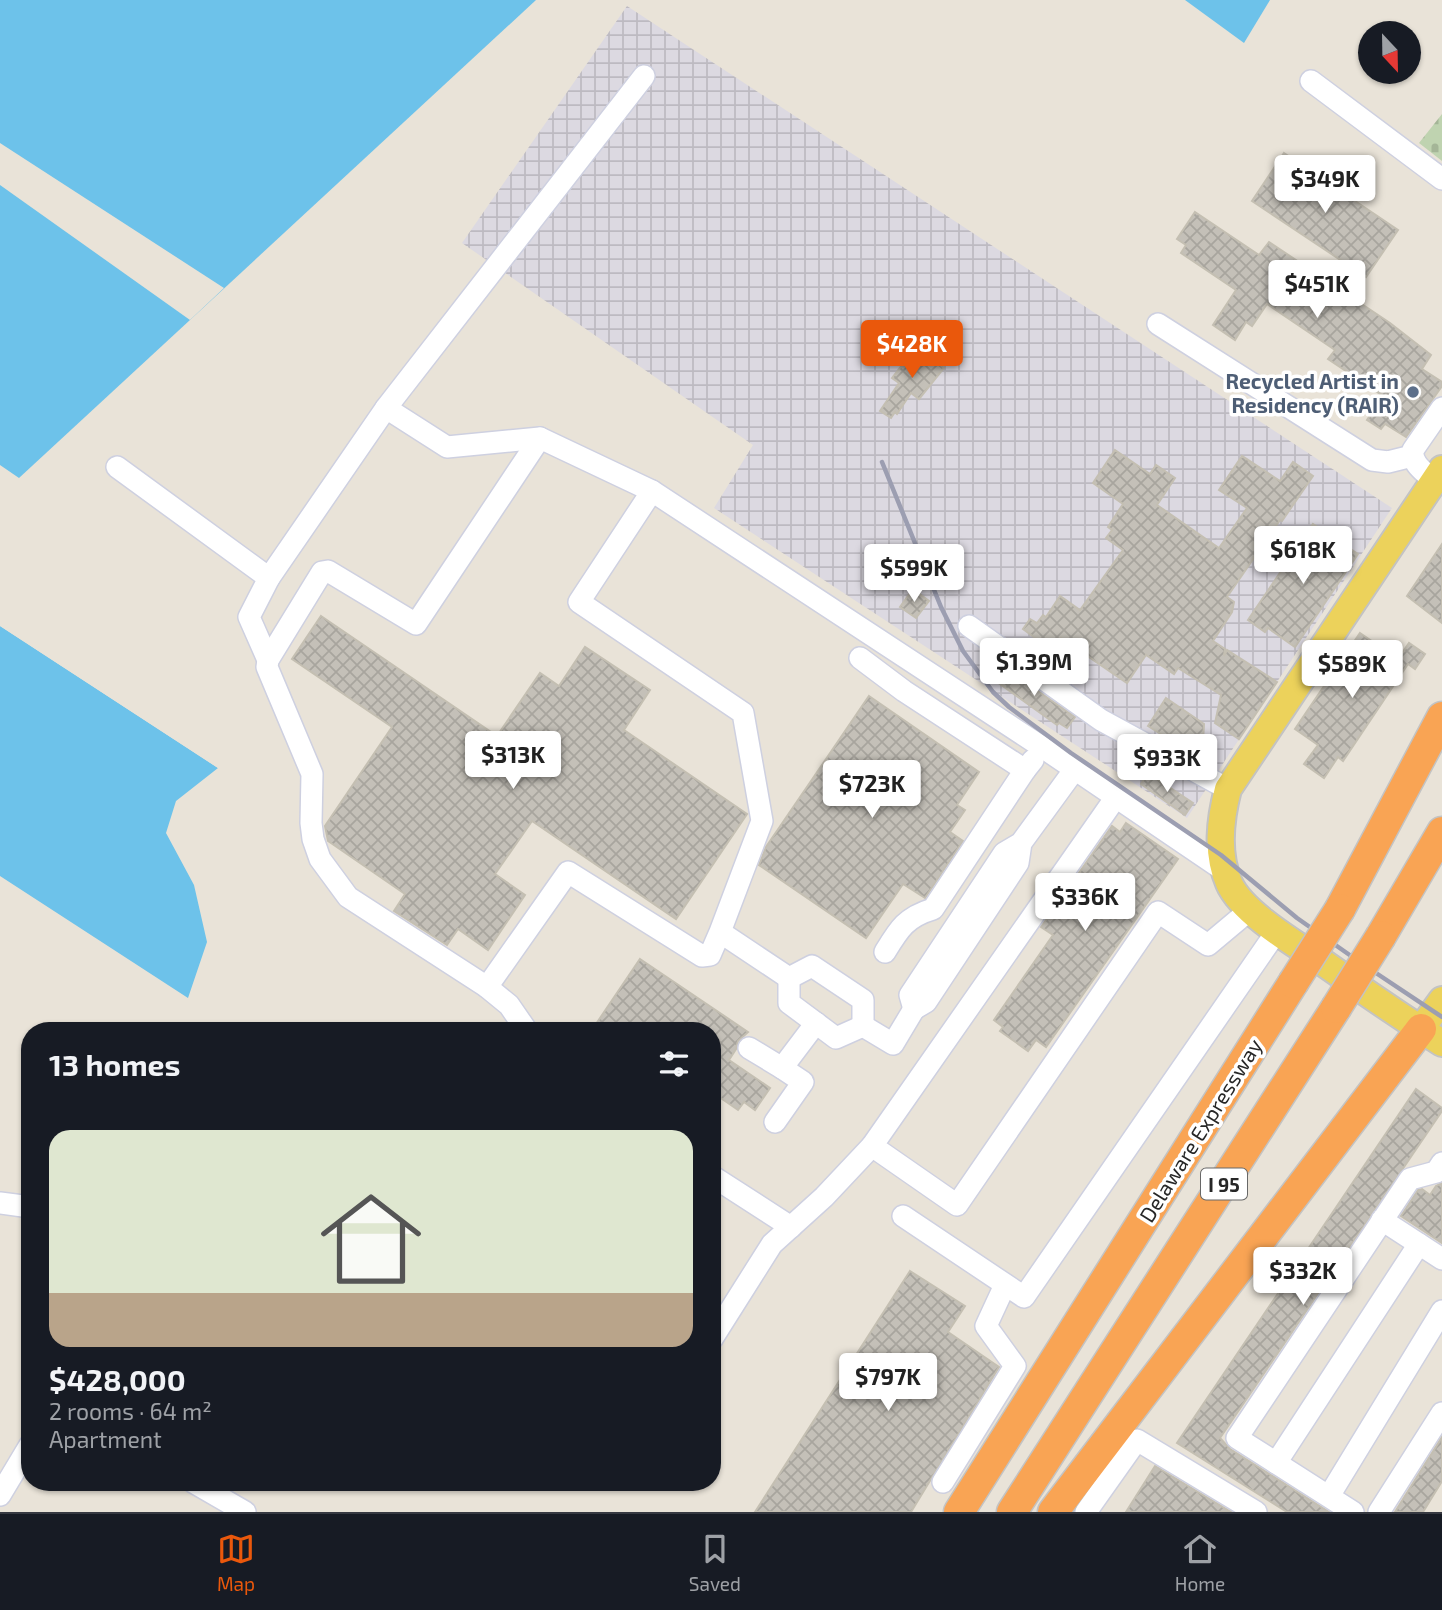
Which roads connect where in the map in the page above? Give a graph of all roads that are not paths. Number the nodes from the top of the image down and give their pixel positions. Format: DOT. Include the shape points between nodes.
graph roads {
  1 [pos="644,76"];
  2 [pos="1311,81"];
  3 [pos="1442,179"];
  4 [pos="1158,324"];
  5 [pos="386,408"];
  6 [pos="1442,408"];
  7 [pos="540,438"];
  8 [pos="1412,456"];
  9 [pos="117,467"];
  10 [pos="1438,475"];
  11 [pos="652,491"];
  12 [pos="269,578"];
  13 [pos="969,626"];
  14 [pos="860,658"];
  15 [pos="268,660"];
  16 [pos="1442,717"];
  17 [pos="1042,747"];
  18 [pos="1442,748"];
  19 [pos="1075,769"];
  20 [pos="1025,770"];
  21 [pos="1228,789"];
  22 [pos="1111,793"];
  23 [pos="1442,832"];
  24 [pos="1225,871"];
  25 [pos="1251,909"];
  26 [pos="1340,909"];
  27 [pos="1277,931"];
  28 [pos="720,932"];
  29 [pos="885,952"];
  30 [pos="789,978"];
  31 [pos="487,987"];
  32 [pos="1442,1000"];
  33 [pos="521,1022"];
  34 [pos="816,1023"];
  35 [pos="863,1026"];
  36 [pos="1432,1036"];
  37 [pos="749,1048"];
  38 [pos="782,1068"];
  39 [pos="775,1122"];
  40 [pos="872,1146"];
  41 [pos="1442,1163"];
  42 [pos="721,1182"];
  43 [pos="0,1203"];
  44 [pos="21,1206"];
  45 [pos="903,1216"];
  46 [pos="1382,1220"];
  47 [pos="791,1227"];
  48 [pos="1419,1244"];
  49 [pos="1442,1259"];
  50 [pos="1006,1285"];
  51 [pos="1442,1311"];
  52 [pos="721,1325"];
  53 [pos="1442,1413"];
  54 [pos="21,1460"];
  55 [pos="1276,1463"];
  56 [pos="943,1482"];
  57 [pos="209,1491"];
  58 [pos="0,1495"];
  59 [pos="1329,1496"];
  60 [pos="245,1512"];
  61 [pos="959,1512"];
  62 [pos="1012,1512"];
  63 [pos="1053,1512"];
  64 [pos="1086,1512"];
  65 [pos="1256,1512"];
  66 [pos="1353,1512"];
  67 [pos="1379,1512"];
  1 -- 5 [label="street"];
  2 -- 3 [label="street"];
  4 -- 8 [label="street" via="1373,460 1388,462"];
  5 -- 7 [label="street" via="447,447"];
  5 -- 12 [label="street"];
  6 -- 8 [label="street"];
  7 -- 11 [label="street"];
  7 -- 15 [label="street" via="416,624 328,571 322,572"];
  8 -- 10 [label="street" via="1416,464"];
  9 -- 12 [label="street"];
  10 -- 21 [label="main road"];
  11 -- 17 [label="street"];
  11 -- 28 [label="street" via="579,602 743,713 762,821"];
  12 -- 15 [label="street" via="249,617"];
  13 -- 21 [label="street" via="1101,720"];
  14 -- 20 [label="street"];
  15 -- 31 [label="street" via="312,774 311,823 320,859 348,897"];
  16 -- 26 [label="highway"];
  17 -- 19 [label="street"];
  17 -- 20 [label="street"];
  18 -- 26 [label="highway, Delaware Expressway / I 95"];
  19 -- 22 [label="street"];
  19 -- 35 [label="street" via="1021,843 1004,853 910,995 914,1009 893,1044"];
  20 -- 29 [label="street" via="933,909 900,927"];
  21 -- 24 [label="main road" via="1220,826"];
  22 -- 24 [label="street"];
  22 -- 40 [label="street"];
  23 -- 62 [label="highway, I 95, bridge" via="1336,1008"];
  24 -- 25 [label="main road" via="1236,896"];
  25 -- 27 [label="main road"];
  25 -- 40 [label="street" via="1208,944 1158,912 957,1205"];
  26 -- 61 [label="highway, Delaware Expressway / I 95, bridge"];
  27 -- 36 [label="main road"];
  27 -- 50 [label="street" via="1024,1297"];
  28 -- 30 [label="street"];
  28 -- 31 [label="street" via="710,955 702,956 568,872"];
  30 -- 34 [label="street" via="789,1003"];
  30 -- 35 [label="street" via="812,966 863,1000"];
  31 -- 33 [label="street"];
  32 -- 36 [label="main road"];
  34 -- 35 [label="street" via="836,1038"];
  34 -- 38 [label="street"];
  36 -- 63 [label="highway"];
  37 -- 38 [label="street"];
  38 -- 39 [label="street" via="803,1082"];
  40 -- 47 [label="street"];
  41 -- 46 [label="street" via="1436,1172 1410,1179"];
  42 -- 47 [label="street"];
  43 -- 44 [label="street"];
  45 -- 50 [label="street"];
  46 -- 48 [label="street"];
  46 -- 55 [label="street" via="1237,1438"];
  47 -- 52 [label="street" via="772,1244"];
  48 -- 49 [label="street"];
  48 -- 55 [label="street"];
  50 -- 56 [label="street" via="985,1326 1014,1366"];
  51 -- 59 [label="street"];
  53 -- 67 [label="street"];
  54 -- 58 [label="street"];
  55 -- 59 [label="street"];
  57 -- 60 [label="street"];
  59 -- 66 [label="street"];
  64 -- 65 [label="street" via="1137,1440"];
}
